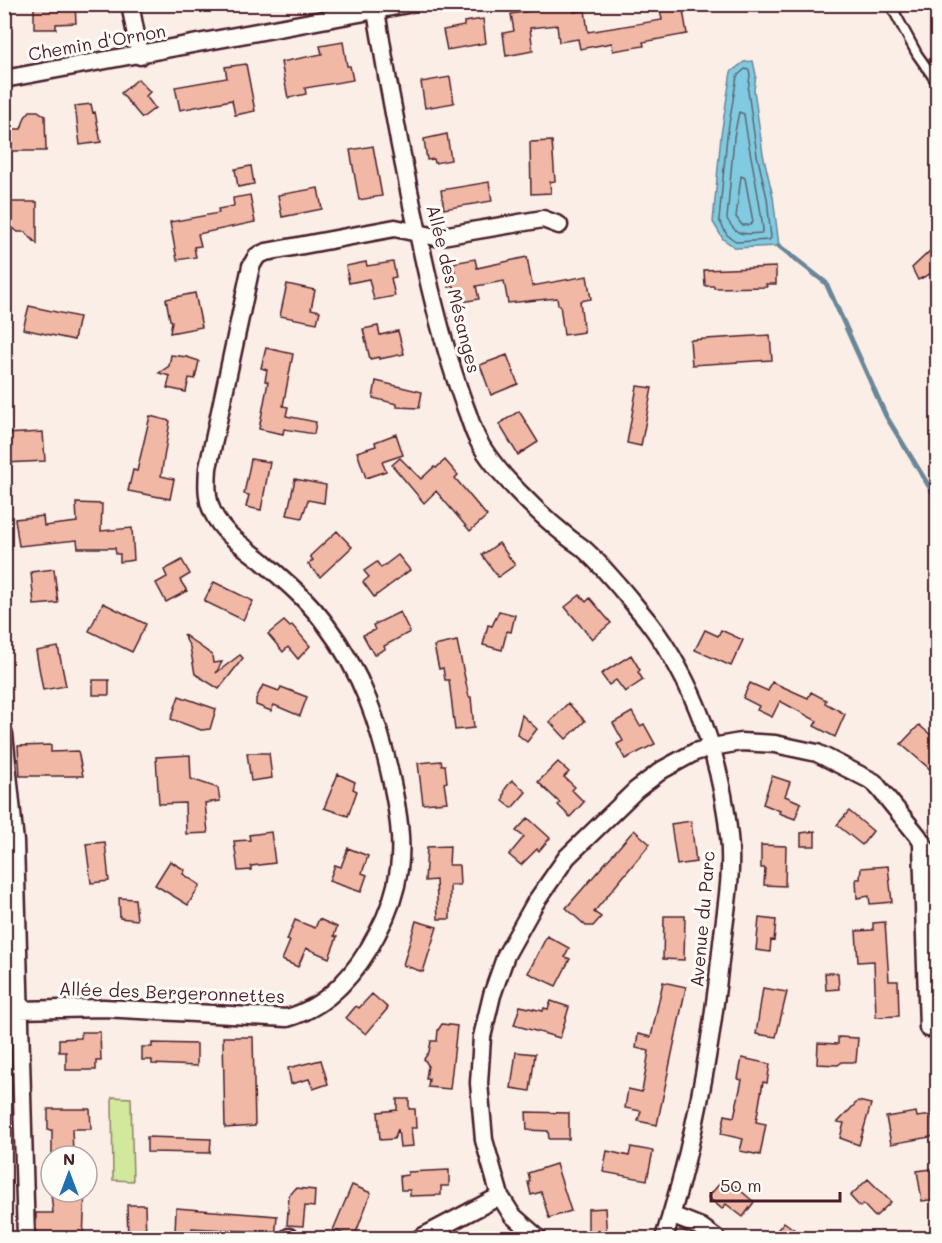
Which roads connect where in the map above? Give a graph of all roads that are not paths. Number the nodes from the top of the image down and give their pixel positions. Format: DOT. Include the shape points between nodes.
graph roads {
  1 [pos="130,4"];
  2 [pos="408,4"];
  3 [pos="890,4"];
  4 [pos="376,11"];
  5 [pos="140,56"];
  6 [pos="4,79"];
  7 [pos="938,84"];
  8 [pos="560,225"];
  9 [pos="417,233"];
  10 [pos="569,538"];
  11 [pos="4,734"];
  12 [pos="712,747"];
  13 [pos="922,844"];
  14 [pos="938,868"];
  15 [pos="19,1010"];
  16 [pos="928,1029"];
  17 [pos="500,1196"];
  18 [pos="671,1215"];
  19 [pos="26,1239"];
  20 [pos="420,1239"];
  21 [pos="538,1239"];
  22 [pos="664,1239"];
  23 [pos="716,1239"];
  1 -- 5 [label="street"];
  2 -- 4 [label="street, Chemin d'Ornon"];
  3 -- 7 [label="lane"];
  4 -- 5 [label="street, Chemin d'Ornon"];
  4 -- 9 [label="street, Allée des Mésanges"];
  5 -- 6 [label="street, Chemin d'Ornon"];
  8 -- 9 [label="street, Allée des Bergeronnettes" via="543,219 436,237"];
  9 -- 10 [label="street, Allée des Mésanges" via="455,381 478,441 501,473"];
  9 -- 15 [label="street, Allée des Bergeronnettes" via="395,228 257,256 250,266 207,481 216,518 319,616 348,657 368,696 385,752 400,834 399,870 383,924 365,955 338,988 317,1004 286,1018 103,1008"];
  10 -- 12 [label="street, Avenue du Parc" via="583,547 624,591 660,637 705,725"];
  11 -- 15 [label="street" via="15,842"];
  12 -- 13 [label="street" via="741,742 817,753 874,782"];
  12 -- 17 [label="street" via="662,770 567,857 506,955 482,1037 479,1083 484,1140"];
  12 -- 18 [label="street, Avenue du Parc" via="729,839 727,894 703,1080"];
  13 -- 14 [label="street"];
  13 -- 16 [label="street"];
  15 -- 19 [label="street"];
  17 -- 20 [label="street"];
  17 -- 21 [label="street" via="512,1215"];
  18 -- 22 [label="street, Avenue du Parc"];
  18 -- 23 [label="street" via="701,1227"];
}
